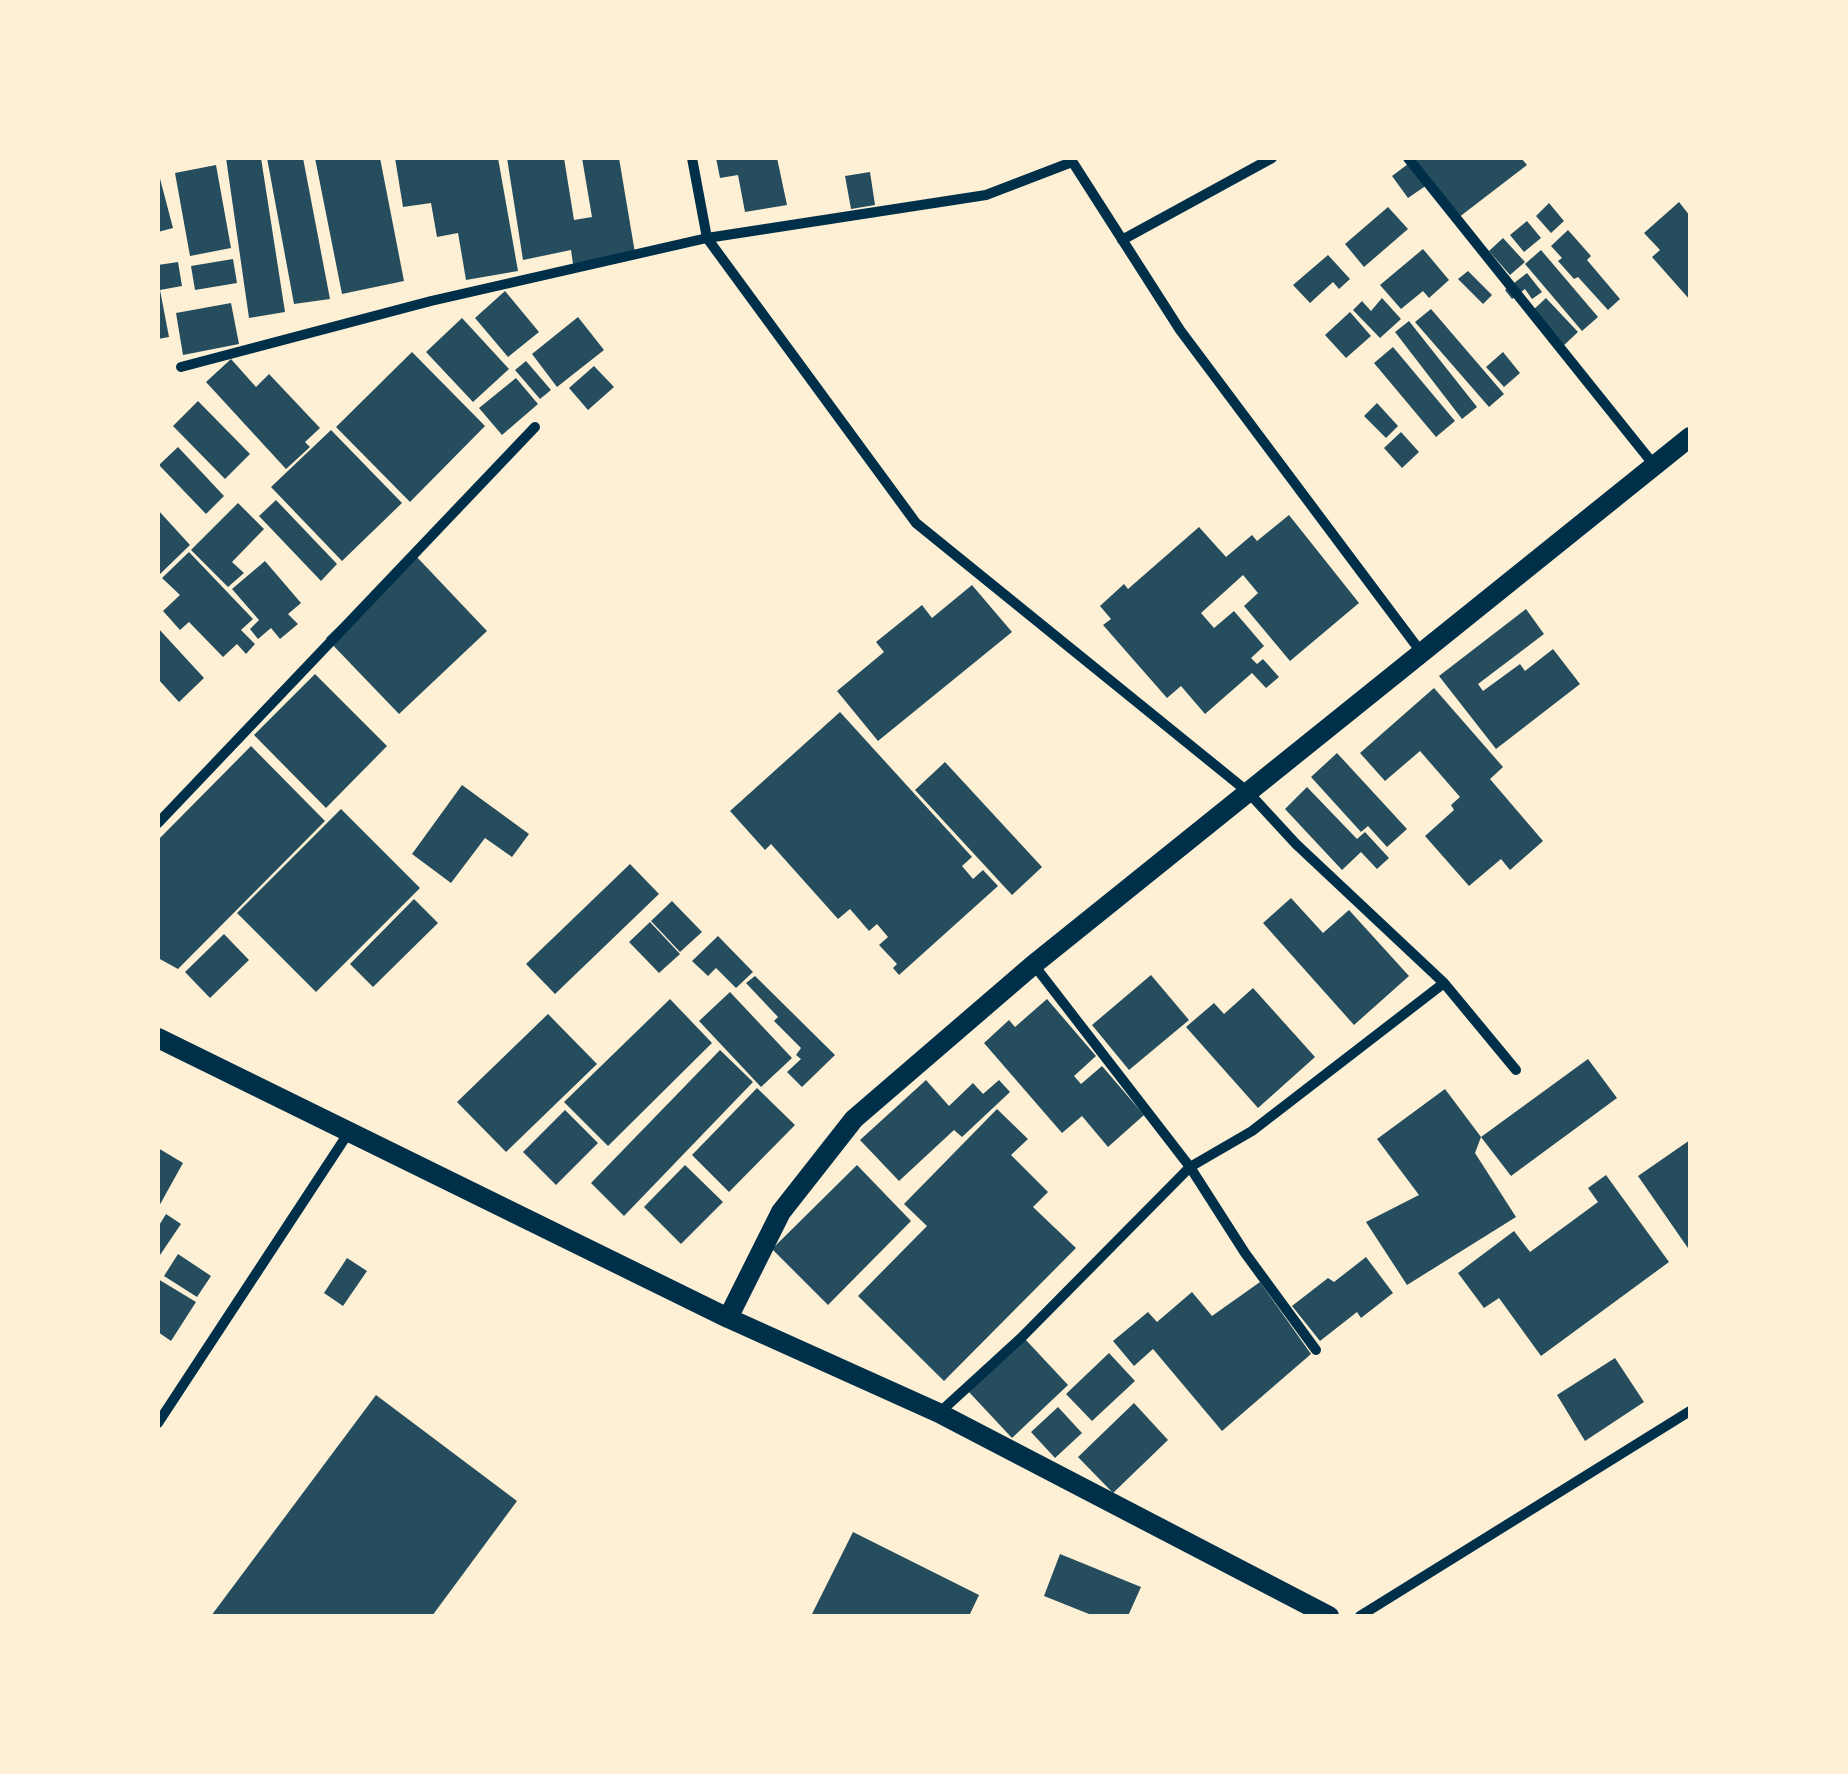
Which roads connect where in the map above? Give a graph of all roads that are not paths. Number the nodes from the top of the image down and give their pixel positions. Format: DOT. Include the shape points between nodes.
graph roads {
  1 [pos="692,158"];
  2 [pos="1269,158"];
  3 [pos="1408,158"];
  4 [pos="1070,160"];
  5 [pos="707,238"];
  6 [pos="1122,240"];
  7 [pos="181,367"];
  8 [pos="535,427"];
  9 [pos="1690,437"];
  10 [pos="1654,466"];
  11 [pos="1421,652"];
  12 [pos="1248,792"];
  13 [pos="158,823"];
  14 [pos="1033,965"];
  15 [pos="1444,982"];
  16 [pos="158,1038"];
  17 [pos="1516,1070"];
  18 [pos="349,1132"];
  19 [pos="1190,1167"];
  20 [pos="728,1318"];
  21 [pos="1316,1350"];
  22 [pos="1690,1411"];
  23 [pos="939,1412"];
  24 [pos="158,1423"];
  25 [pos="1329,1616"];
  26 [pos="1360,1616"];
  1 -- 5 [label="street"];
  2 -- 6 [label="street"];
  3 -- 10 [label="street"];
  4 -- 5 [label="street" via="986,195"];
  4 -- 6 [label="street"];
  5 -- 7 [label="street"];
  5 -- 12 [label="street" via="916,523"];
  6 -- 11 [label="street" via="1180,330"];
  8 -- 13 [label="street"];
  9 -- 10 [label="main road"];
  10 -- 11 [label="main road"];
  11 -- 12 [label="main road"];
  12 -- 14 [label="main road"];
  12 -- 15 [label="street"];
  14 -- 19 [label="street"];
  14 -- 20 [label="main road" via="854,1118 780,1212"];
  15 -- 17 [label="street"];
  15 -- 19 [label="street" via="1252,1131"];
  16 -- 18 [label="main road"];
  18 -- 20 [label="main road"];
  18 -- 24 [label="street"];
  19 -- 21 [label="street"];
  19 -- 23 [label="street"];
  20 -- 23 [label="main road"];
  22 -- 26 [label="street"];
  23 -- 25 [label="main road"];
}
